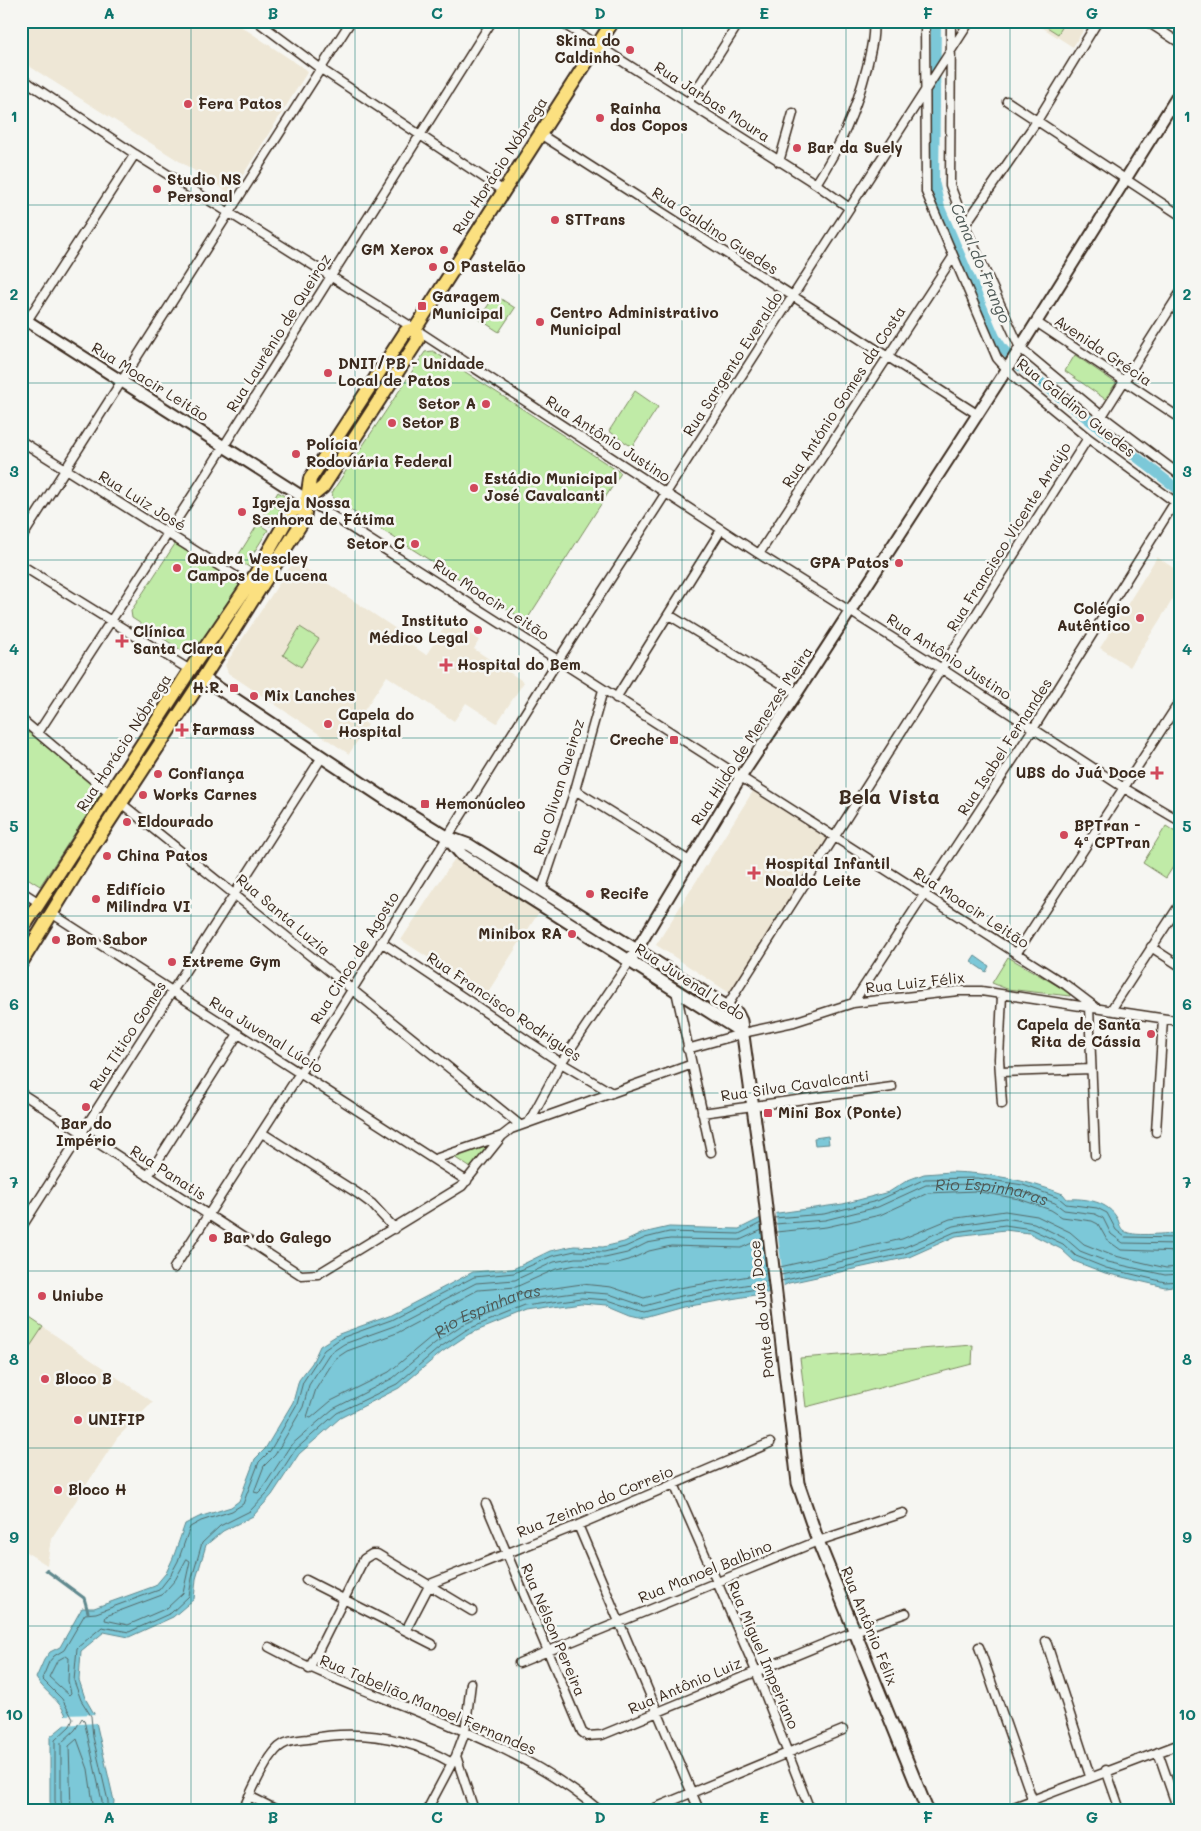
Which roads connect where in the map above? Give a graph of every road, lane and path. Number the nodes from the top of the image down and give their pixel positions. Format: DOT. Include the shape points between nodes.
graph roads {
  1 [pos="257,21"];
  2 [pos="351,21"];
  3 [pos="492,21"];
  4 [pos="559,21"];
  5 [pos="613,21"];
  6 [pos="740,21"];
  7 [pos="873,21"];
  8 [pos="925,21"];
  9 [pos="951,21"];
  10 [pos="970,21"];
  11 [pos="1098,21"];
  12 [pos="1146,21"];
  13 [pos="1180,43"];
  14 [pos="597,45"];
  15 [pos="951,48"];
  16 [pos="321,69"];
  17 [pos="21,78"];
  18 [pos="29,83"];
  19 [pos="926,89"];
  20 [pos="1180,92"];
  21 [pos="21,95"];
  22 [pos="1007,101"];
  23 [pos="688,104"];
  24 [pos="794,113"];
  25 [pos="1037,121"];
  26 [pos="421,134"];
  27 [pos="540,134"];
  28 [pos="135,154"];
  29 [pos="779,162"];
  30 [pos="1125,179"];
  31 [pos="816,184"];
  32 [pos="504,191"];
  33 [pos="848,207"];
  34 [pos="228,213"];
  35 [pos="1180,215"];
  36 [pos="965,225"];
  37 [pos="953,257"];
  38 [pos="330,276"];
  39 [pos="1180,294"];
  40 [pos="792,297"];
  41 [pos="1036,322"];
  42 [pos="23,323"];
  43 [pos="415,329"];
  44 [pos="1020,348"];
  45 [pos="886,356"];
  46 [pos="1007,369"];
  47 [pos="120,382"];
  48 [pos="1124,382"];
  49 [pos="977,414"];
  50 [pos="1102,416"];
  51 [pos="1180,418"];
  52 [pos="1088,438"];
  53 [pos="21,441"];
  54 [pos="224,447"];
  55 [pos="65,469"];
  56 [pos="1180,475"];
  57 [pos="667,493"];
  58 [pos="1180,494"];
  59 [pos="306,499"];
  60 [pos="1177,505"];
  61 [pos="722,530"];
  62 [pos="167,533"];
  63 [pos="21,539"];
  64 [pos="759,554"];
  65 [pos="21,565"];
  66 [pos="248,584"];
  67 [pos="850,610"];
  68 [pos="668,615"];
  69 [pos="111,621"];
  70 [pos="558,662"];
  71 [pos="942,669"];
  72 [pos="190,670"];
  73 [pos="203,678"];
  74 [pos="603,690"];
  75 [pos="797,693"];
  76 [pos="616,698"];
  77 [pos="1180,701"];
  78 [pos="21,719"];
  79 [pos="1033,729"];
  80 [pos="38,733"];
  81 [pos="322,757"];
  82 [pos="740,778"];
  83 [pos="1124,788"];
  84 [pos="575,790"];
  85 [pos="110,793"];
  86 [pos="121,803"];
  87 [pos="1180,821"];
  88 [pos="447,837"];
  89 [pos="836,838"];
  90 [pos="690,862"];
  91 [pos="21,891"];
  92 [pos="541,891"];
  93 [pos="235,893"];
  94 [pos="925,896"];
  95 [pos="38,902"];
  96 [pos="1180,904"];
  97 [pos="51,913"];
  98 [pos="21,931"];
  99 [pos="382,942"];
  100 [pos="1151,947"];
  101 [pos="637,950"];
  102 [pos="1016,954"];
  103 [pos="630,961"];
  104 [pos="21,963"];
  105 [pos="1180,966"];
  106 [pos="351,989"];
  107 [pos="676,991"];
  108 [pos="172,993"];
  109 [pos="1002,995"];
  110 [pos="853,1003"];
  111 [pos="728,1006"];
  112 [pos="1092,1007"];
  113 [pos="1111,1010"];
  114 [pos="1163,1019"];
  115 [pos="1180,1021"];
  116 [pos="743,1033"];
  117 [pos="238,1034"];
  118 [pos="687,1049"];
  119 [pos="561,1063"];
  120 [pos="690,1065"];
  121 [pos="1091,1069"];
  122 [pos="1000,1072"];
  123 [pos="300,1073"];
  124 [pos="892,1087"];
  125 [pos="21,1093"];
  126 [pos="612,1093"];
  127 [pos="1002,1104"];
  128 [pos="754,1105"];
  129 [pos="702,1114"];
  130 [pos="525,1123"];
  131 [pos="1156,1132"];
  132 [pos="82,1133"];
  133 [pos="262,1133"];
  134 [pos="502,1136"];
  135 [pos="711,1152"];
  136 [pos="1096,1155"];
  137 [pos="435,1159"];
  138 [pos="148,1176"];
  139 [pos="467,1181"];
  140 [pos="208,1216"];
  141 [pos="21,1228"];
  142 [pos="394,1229"];
  143 [pos="174,1268"];
  144 [pos="770,1443"];
  145 [pos="793,1450"];
  146 [pos="674,1484"];
  147 [pos="486,1504"];
  148 [pos="903,1513"];
  149 [pos="578,1525"];
  150 [pos="818,1541"];
  151 [pos="506,1554"];
  152 [pos="306,1580"];
  153 [pos="717,1581"];
  154 [pos="430,1584"];
  155 [pos="342,1598"];
  156 [pos="472,1610"];
  157 [pos="906,1613"];
  158 [pos="620,1621"];
  159 [pos="406,1630"];
  160 [pos="854,1631"];
  161 [pos="1046,1641"];
  162 [pos="432,1644"];
  163 [pos="978,1646"];
  164 [pos="269,1647"];
  165 [pos="548,1651"];
  166 [pos="519,1663"];
  167 [pos="309,1668"];
  168 [pos="756,1671"];
  169 [pos="471,1683"];
  170 [pos="658,1712"];
  171 [pos="843,1730"];
  172 [pos="465,1732"];
  173 [pos="587,1736"];
  174 [pos="1180,1744"];
  175 [pos="1158,1752"];
  176 [pos="788,1753"];
  177 [pos="454,1760"];
  178 [pos="1106,1770"];
  179 [pos="1090,1776"];
  180 [pos="692,1794"];
  181 [pos="249,1796"];
  182 [pos="1032,1800"];
  183 [pos="243,1810"];
  184 [pos="277,1810"];
  185 [pos="427,1810"];
  186 [pos="474,1810"];
  187 [pos="599,1810"];
  188 [pos="650,1810"];
  189 [pos="699,1810"];
  190 [pos="810,1810"];
  191 [pos="927,1810"];
  192 [pos="1006,1810"];
  193 [pos="1036,1810"];
  194 [pos="1120,1810"];
  195 [pos="1178,1810"];
  1 -- 16 [label="street"];
  2 -- 16 [label="street"];
  3 -- 26 [label="street, Rua Laurênio de Queiroz"];
  4 -- 14 [label="street, Rua Jarbas Moura"];
  5 -- 14 [label="main road, Rua Horácio Nóbrega"];
  6 -- 23 [label="street"];
  7 -- 31 [label="street" via="873,41 860,93 848,127"];
  8 -- 19 [label="street, Rua Galdino Guedes"];
  9 -- 15 [label="street, Rua Galdino Guedes"];
  10 -- 15 [label="street, Rua Sargento Everaldo"];
  11 -- 25 [label="street"];
  12 -- 13 [label="street"];
  14 -- 23 [label="street, Rua Jarbas Moura"];
  14 -- 27 [label="main road, Rua Horácio Nóbrega"];
  15 -- 19 [label="street, Rua Sargento Everaldo"];
  15 -- 36 [label="street, Rua Galdino Guedes" via="950,174"];
  16 -- 26 [label="street"];
  16 -- 34 [label="street"];
  17 -- 18 [label="street, Rua Antônio Justino"];
  18 -- 21 [label="street"];
  18 -- 28 [label="street, Rua Antônio Justino"];
  19 -- 33 [label="street, Rua Sargento Everaldo"];
  19 -- 37 [label="street, Rua Galdino Guedes" via="926,192"];
  20 -- 30 [label="street, Rua Hildo de Menezes Meira"];
  22 -- 25 [label="street"];
  23 -- 29 [label="street, Rua Jarbas Moura"];
  24 -- 29 [label="street"];
  25 -- 30 [label="street"];
  25 -- 36 [label="street"];
  26 -- 32 [label="street"];
  26 -- 38 [label="street, Rua Laurênio de Queiroz"];
  27 -- 32 [label="main road, Rua Horácio Nóbrega"];
  27 -- 40 [label="street, Rua Galdino Guedes"];
  28 -- 34 [label="street, Rua Antônio Justino"];
  28 -- 42 [label="street"];
  29 -- 31 [label="street, Rua Jarbas Moura"];
  30 -- 35 [label="street"];
  30 -- 41 [label="street, Rua Hildo de Menezes Meira"];
  31 -- 33 [label="street, Rua Jarbas Moura"];
  32 -- 43 [label="main road, Rua Horácio Nóbrega"];
  33 -- 40 [label="street, Rua Sargento Everaldo"];
  34 -- 38 [label="street, Rua Antônio Justino"];
  34 -- 47 [label="street"];
  36 -- 44 [label="street, Rua Galdino Guedes"];
  37 -- 45 [label="street, Rua António Gomes da Costa"];
  37 -- 46 [label="street, Rua Galdino Guedes" via="988,340"];
  38 -- 43 [label="street, Rua Antônio Justino"];
  38 -- 54 [label="street, Rua Laurênio de Queiroz"];
  39 -- 48 [label="street"];
  40 -- 45 [label="street, Rua Galdino Guedes"];
  40 -- 57 [label="street, Rua Sargento Everaldo"];
  41 -- 44 [label="street, Rua Hildo de Menezes Meira"];
  41 -- 48 [label="street, Avenida Grécia"];
  42 -- 47 [label="street, Rua Moacir Leitão"];
  43 -- 57 [label="street, Rua Antônio Justino"];
  43 -- 59 [label="main road, Rua Horácio Nóbrega" via="418,340 323,487"];
  44 -- 46 [label="street, Rua Hildo de Menezes Meira"];
  44 -- 50 [label="street, Rua Galdino Guedes"];
  45 -- 49 [label="street, Rua Galdino Guedes"];
  45 -- 64 [label="street, Rua António Gomes da Costa"];
  46 -- 49 [label="street, Rua Hildo de Menezes Meira"];
  46 -- 52 [label="street, Rua Galdino Guedes"];
  47 -- 54 [label="street, Rua Moacir Leitão"];
  47 -- 55 [label="street"];
  48 -- 50 [label="street"];
  48 -- 51 [label="street, Avenida Grécia"];
  49 -- 67 [label="street, Rua Hildo de Menezes Meira"];
  50 -- 56 [label="street, Rua Galdino Guedes"];
  52 -- 60 [label="street, Rua Galdino Guedes"];
  52 -- 71 [label="street, Rua Francisco Vicente Araújo"];
  53 -- 55 [label="street, Rua Luiz José"];
  54 -- 59 [label="street, Rua Moacir Leitão"];
  54 -- 62 [label="street, Rua Laurênio de Queiroz"];
  55 -- 62 [label="street, Rua Luiz José"];
  55 -- 63 [label="street"];
  57 -- 61 [label="street, Rua Antônio Justino"];
  57 -- 70 [label="street, Rua Sargento Everaldo"];
  58 -- 60 [label="street, Rua Isabel Fernandes"];
  59 -- 66 [label="main road, Rua Horácio Nóbrega" via="290,514"];
  59 -- 70 [label="street, Rua Moacir Leitão"];
  59 -- 73 [label="main road, Rua Horácio Nóbrega" via="304,519"];
  60 -- 79 [label="street, Rua Isabel Fernandes"];
  61 -- 64 [label="street, Rua Antônio Justino"];
  61 -- 68 [label="street"];
  62 -- 66 [label="street, Rua Luiz José"];
  62 -- 69 [label="street, Rua Laurênio de Queiroz"];
  64 -- 67 [label="street, Rua Antônio Justino"];
  65 -- 69 [label="street"];
  66 -- 72 [label="main road, Rua Horácio Nóbrega"];
  67 -- 71 [label="street, Rua Antônio Justino"];
  67 -- 75 [label="street, Rua Hildo de Menezes Meira"];
  68 -- 75 [label="street"];
  68 -- 76 [label="street"];
  69 -- 72 [label="street"];
  69 -- 80 [label="street, Rua Laurênio de Queiroz"];
  70 -- 74 [label="street, Rua Moacir Leitão"];
  70 -- 88 [label="street, Rua Cinco de Agosto"];
  71 -- 79 [label="street, Rua Antônio Justino"];
  71 -- 89 [label="street, Rua Francisco Vicente Araújo"];
  72 -- 73 [label="main road"];
  72 -- 85 [label="main road, Rua Horácio Nóbrega"];
  73 -- 81 [label="main road, Rua Juvenal Ledo"];
  73 -- 86 [label="main road, Rua Horácio Nóbrega"];
  74 -- 76 [label="street, Rua Moacir Leitão"];
  74 -- 84 [label="street, Rua Olivan Queiroz"];
  75 -- 82 [label="street, Rua Hildo de Menezes Meira"];
  76 -- 82 [label="street, Rua Moacir Leitão"];
  77 -- 83 [label="street"];
  78 -- 80 [label="street"];
  79 -- 83 [label="street, Rua Antônio Justino"];
  79 -- 94 [label="street, Rua Isabel Fernandes"];
  80 -- 85 [label="street"];
  81 -- 88 [label="main road, Rua Juvenal Ledo"];
  81 -- 93 [label="street, Rua Titico Gomes"];
  82 -- 89 [label="street, Rua Moacir Leitão"];
  82 -- 90 [label="street, Rua Hildo de Menezes Meira"];
  83 -- 87 [label="street, Rua Antônio Justino"];
  83 -- 102 [label="street"];
  84 -- 90 [label="street"];
  84 -- 92 [label="street, Rua Olivan Queiroz"];
  85 -- 95 [label="main road, Rua Horácio Nóbrega"];
  86 -- 93 [label="street, Rua Santa Luzia"];
  86 -- 97 [label="main road, Rua Horácio Nóbrega"];
  88 -- 92 [label="main road, Rua Juvenal Ledo" via="469,845"];
  88 -- 99 [label="street, Rua Cinco de Agosto"];
  88 -- 103 [label="main road, Rua Juvenal Ledo" via="462,855"];
  89 -- 94 [label="street, Rua Moacir Leitão"];
  89 -- 111 [label="street, Rua Francisco Vicente Araújo"];
  90 -- 101 [label="street, Rua Hildo de Menezes Meira"];
  91 -- 95 [label="street"];
  92 -- 101 [label="main road, Rua Juvenal Ledo"];
  93 -- 106 [label="street, Rua Santa Luzia"];
  93 -- 108 [label="street, Rua Titico Gomes"];
  94 -- 102 [label="street, Rua Moacir Leitão"];
  94 -- 110 [label="street, Rua Isabel Fernandes"];
  95 -- 98 [label="main road, Rua Horácio Nóbrega"];
  96 -- 100 [label="street"];
  97 -- 104 [label="main road, Rua Horácio Nóbrega"];
  97 -- 108 [label="street, Rua Juvenal Lúcio"];
  99 -- 106 [label="street, Rua Cinco de Agosto"];
  99 -- 119 [label="street, Rua Francisco Rodrigues"];
  100 -- 105 [label="street"];
  100 -- 113 [label="street"];
  101 -- 103 [label="street, Rua Hildo de Menezes Meira"];
  101 -- 111 [label="main road, Rua Juvenal Ledo"];
  102 -- 112 [label="street, Rua Moacir Leitão" via="1066,985"];
  103 -- 107 [label="main road, Rua Juvenal Ledo"];
  103 -- 119 [label="street, Rua Hildo de Menezes Meira"];
  106 -- 123 [label="street, Rua Cinco de Agosto"];
  106 -- 130 [label="street, Rua Santa Luzia"];
  107 -- 116 [label="main road, Rua Juvenal Ledo"];
  107 -- 118 [label="street"];
  108 -- 117 [label="street, Rua Juvenal Lúcio"];
  108 -- 132 [label="street, Rua Titico Gomes"];
  109 -- 110 [label="street, Rua Luiz Félix" via="958,991"];
  109 -- 112 [label="street, Rua Luiz Félix"];
  109 -- 122 [label="street"];
  110 -- 116 [label="street, Rua Luiz Félix" via="794,1022"];
  111 -- 116 [label="main road, Rua Juvenal Ledo" via="737,1013"];
  112 -- 113 [label="street, Rua Luiz Félix"];
  112 -- 121 [label="street"];
  113 -- 114 [label="street, Rua Luiz Félix"];
  114 -- 115 [label="street, Rua Luiz Félix"];
  114 -- 131 [label="street"];
  116 -- 118 [label="street, Rua Luiz Félix"];
  116 -- 128 [label="main road, Ponte do Juá Doce"];
  117 -- 123 [label="street, Rua Juvenal Lúcio"];
  117 -- 138 [label="street"];
  118 -- 120 [label="street"];
  119 -- 126 [label="street, Rua Francisco Rodrigues"];
  119 -- 130 [label="street, Rua Hildo de Menezes Meira"];
  120 -- 126 [label="street"];
  120 -- 129 [label="street"];
  121 -- 122 [label="street"];
  121 -- 136 [label="street"];
  122 -- 127 [label="street"];
  123 -- 133 [label="street, Rua Cinco de Agosto"];
  123 -- 137 [label="street, Rua Juvenal Lúcio"];
  124 -- 128 [label="street, Rua Silva Cavalcanti"];
  125 -- 132 [label="street, Rua Panatis"];
  126 -- 130 [label="street"];
  128 -- 129 [label="street, Rua Silva Cavalcanti"];
  128 -- 145 [label="main road, Ponte do Juá Doce"];
  129 -- 135 [label="street"];
  130 -- 134 [label="street"];
  132 -- 138 [label="street, Rua Panatis"];
  132 -- 141 [label="street, Rua Titico Gomes"];
  133 -- 140 [label="street, Rua Cinco de Agosto"];
  133 -- 142 [label="street" via="357,1193 372,1204"];
  134 -- 137 [label="street"];
  134 -- 139 [label="street"];
  137 -- 139 [label="street, Rua Juvenal Lúcio"];
  138 -- 140 [label="street, Rua Panatis"];
  139 -- 142 [label="street"];
  140 -- 142 [label="street, Rua Panatis" via="301,1275 318,1274"];
  140 -- 143 [label="street, Rua Cinco de Agosto"];
  144 -- 146 [label="street, Rua Zeinho do Correio"];
  145 -- 150 [label="main road, Rua Antônio Félix" via="802,1498"];
  146 -- 149 [label="street, Rua Zeinho do Correio"];
  146 -- 153 [label="street, Rua Miguel Imperiano"];
  147 -- 151 [label="street, Rua Nélson Pereira"];
  148 -- 150 [label="street, Rua Manoel Balbino"];
  149 -- 151 [label="street, Rua Zeinho do Correio"];
  149 -- 158 [label="street"];
  150 -- 153 [label="street, Rua Manoel Balbino"];
  150 -- 160 [label="main road, Rua Antônio Félix"];
  151 -- 154 [label="street, Rua Zeinho do Correio"];
  151 -- 165 [label="street, Rua Nélson Pereira"];
  152 -- 155 [label="street"];
  153 -- 158 [label="street, Rua Manoel Balbino"];
  153 -- 168 [label="street, Rua Miguel Imperiano"];
  154 -- 155 [label="street" via="372,1554 364,1558"];
  154 -- 156 [label="street"];
  154 -- 159 [label="street"];
  155 -- 159 [label="street"];
  155 -- 167 [label="street"];
  157 -- 160 [label="street, Rua Antônio Luiz"];
  158 -- 165 [label="street, Rua Manoel Balbino"];
  158 -- 170 [label="street"];
  159 -- 162 [label="street"];
  160 -- 168 [label="street, Rua Antônio Luiz"];
  160 -- 191 [label="main road, Rua Antônio Félix"];
  161 -- 179 [label="street"];
  163 -- 182 [label="street"];
  164 -- 167 [label="street, Rua Tabelião Manoel Fernandes"];
  165 -- 166 [label="street, Rua Manoel Balbino"];
  165 -- 173 [label="street, Rua Nélson Pereira" via="582,1732"];
  167 -- 172 [label="street, Rua Tabelião Manoel Fernandes"];
  168 -- 170 [label="street, Rua Antônio Luiz"];
  168 -- 176 [label="street, Rua Miguel Imperiano"];
  169 -- 172 [label="street"];
  170 -- 173 [label="street, Rua Antônio Luiz" via="602,1735"];
  170 -- 180 [label="street"];
  171 -- 176 [label="street"];
  172 -- 177 [label="street"];
  172 -- 187 [label="street, Rua Tabelião Manoel Fernandes" via="522,1758 575,1790"];
  174 -- 175 [label="street"];
  175 -- 178 [label="street"];
  175 -- 195 [label="street"];
  176 -- 180 [label="street"];
  176 -- 190 [label="street, Rua Miguel Imperiano"];
  177 -- 181 [label="street" via="384,1736 347,1734 283,1744 272,1755"];
  177 -- 185 [label="street"];
  177 -- 186 [label="street"];
  178 -- 179 [label="street"];
  178 -- 194 [label="street"];
  179 -- 182 [label="street"];
  180 -- 188 [label="street"];
  180 -- 189 [label="street"];
  181 -- 183 [label="street"];
  181 -- 184 [label="street"];
  182 -- 192 [label="street"];
  182 -- 193 [label="street"];
}
